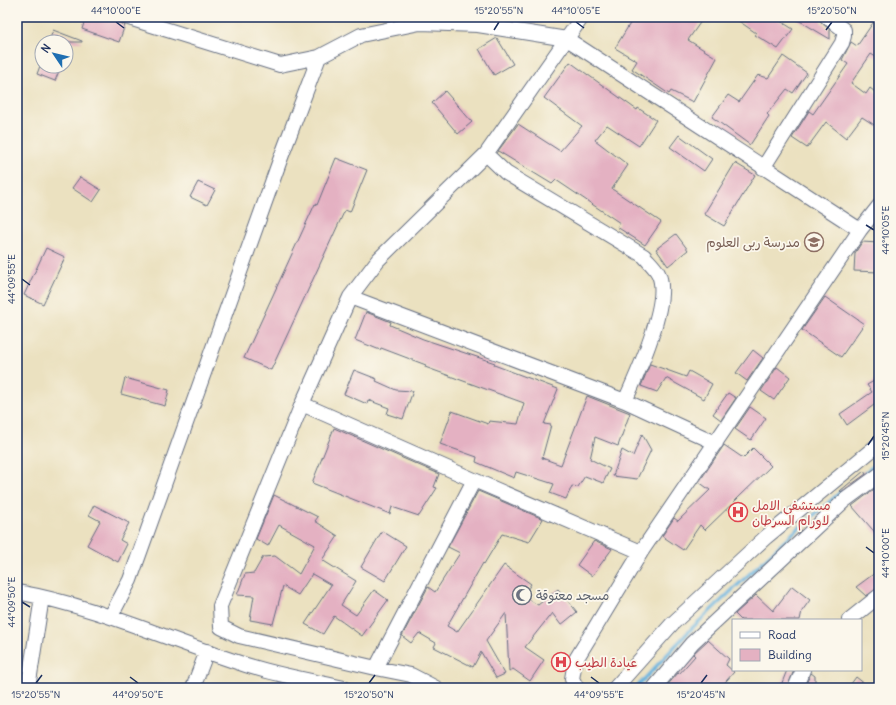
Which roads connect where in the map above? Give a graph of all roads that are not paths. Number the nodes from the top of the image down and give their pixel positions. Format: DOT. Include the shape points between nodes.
graph roads {
  1 [pos="126,17"];
  2 [pos="582,17"];
  3 [pos="828,17"];
  4 [pos="567,39"];
  5 [pos="320,57"];
  6 [pos="486,154"];
  7 [pos="763,168"];
  8 [pos="879,206"];
  9 [pos="860,230"];
  10 [pos="350,297"];
  11 [pos="625,402"];
  12 [pos="302,404"];
  13 [pos="716,443"];
  14 [pos="879,444"];
  15 [pos="879,475"];
  16 [pos="474,480"];
  17 [pos="641,552"];
  18 [pos="17,592"];
  19 [pos="879,596"];
  20 [pos="42,597"];
  21 [pos="111,616"];
  22 [pos="850,619"];
  23 [pos="207,651"];
  24 [pos="376,668"];
  25 [pos="802,671"];
  26 [pos="28,688"];
  27 [pos="193,688"];
  28 [pos="344,688"];
  29 [pos="436,688"];
  30 [pos="577,688"];
  31 [pos="615,688"];
  32 [pos="654,688"];
  33 [pos="794,688"];
  1 -- 5 [label="street" via="280,65"];
  2 -- 4 [label="street"];
  3 -- 7 [label="street" via="844,30 842,43"];
  4 -- 5 [label="street" via="478,25 420,23 361,35"];
  4 -- 6 [label="street"];
  4 -- 7 [label="street"];
  5 -- 21 [label="street" via="280,160 130,580"];
  6 -- 10 [label="street" via="378,260"];
  6 -- 11 [label="street" via="506,173 644,256 658,274 661,296 655,326 646,355"];
  7 -- 9 [label="street"];
  8 -- 9 [label="street"];
  9 -- 13 [label="street"];
  10 -- 11 [label="street"];
  10 -- 12 [label="street"];
  11 -- 13 [label="street"];
  12 -- 16 [label="street"];
  12 -- 24 [label="street" via="220,606 221,627 239,636"];
  13 -- 17 [label="street"];
  14 -- 31 [label="street" via="754,548 672,624"];
  15 -- 32 [label="street" via="846,500 692,643"];
  16 -- 17 [label="street"];
  16 -- 24 [label="street"];
  17 -- 30 [label="street" via="575,661 572,679"];
  18 -- 20 [label="street"];
  19 -- 22 [label="street"];
  20 -- 21 [label="street"];
  20 -- 26 [label="street"];
  21 -- 23 [label="street"];
  23 -- 27 [label="street"];
  23 -- 28 [label="street" via="247,666"];
  24 -- 29 [label="street" via="411,675"];
  25 -- 33 [label="street"];
}
